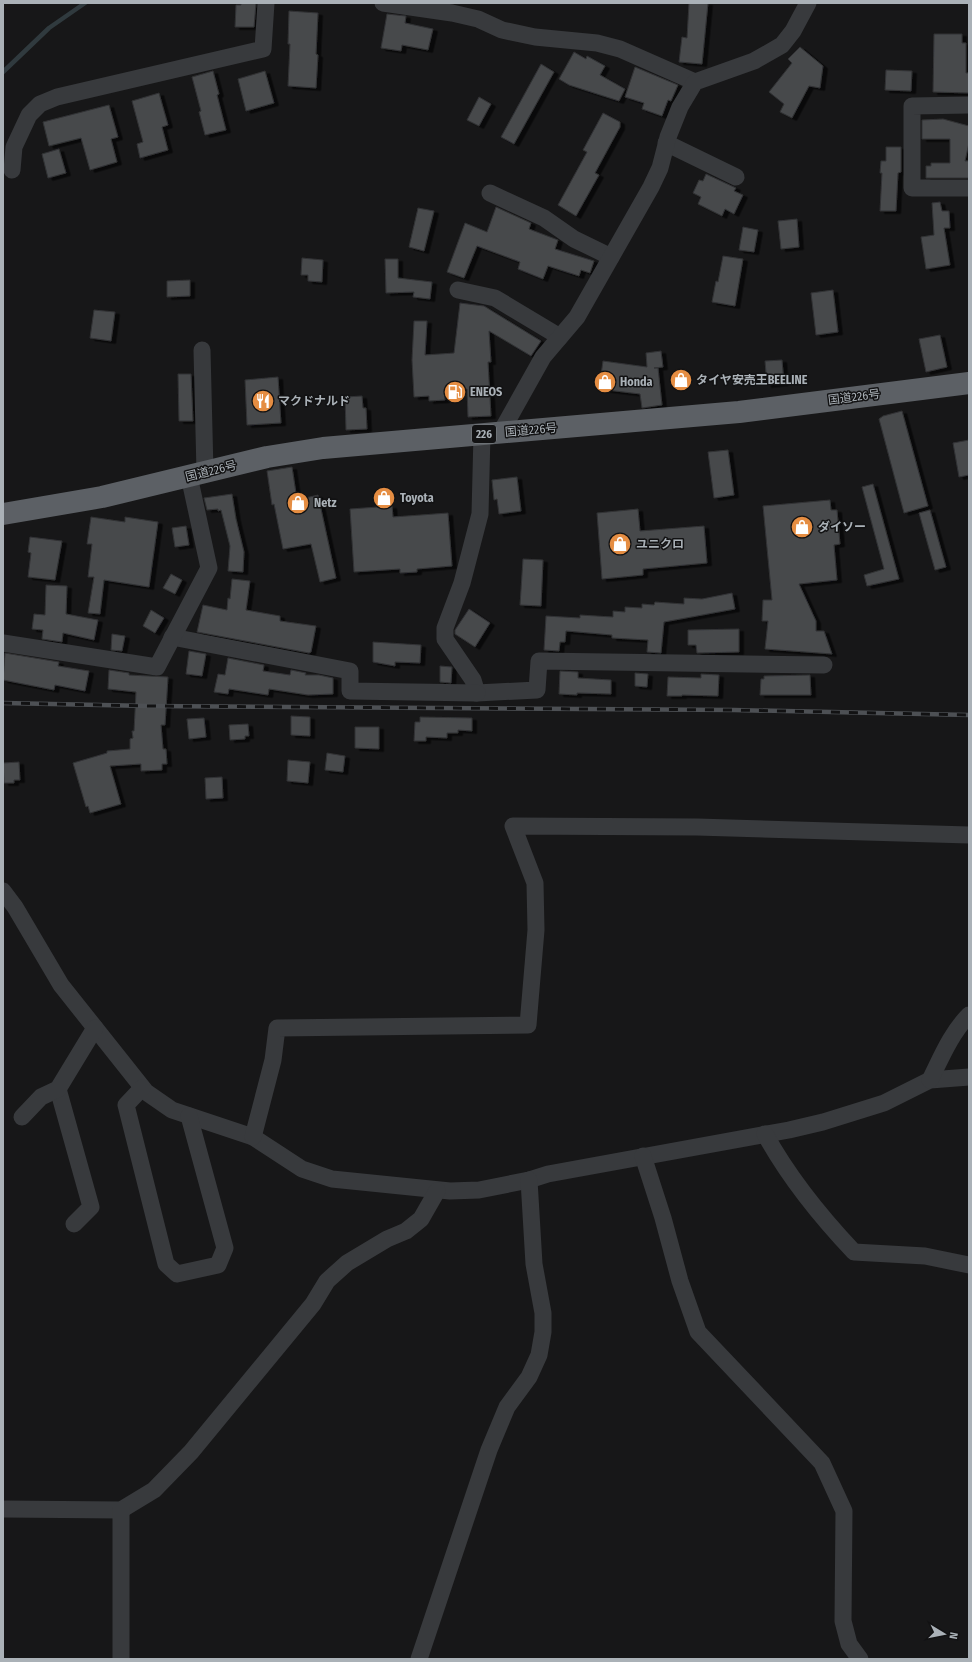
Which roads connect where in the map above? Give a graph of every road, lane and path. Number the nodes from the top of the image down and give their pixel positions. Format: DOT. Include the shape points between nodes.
graph roads {
  1 [pos="266,3"];
  2 [pos="383,3"];
  3 [pos="808,3"];
  4 [pos="695,82"];
  5 [pos="969,105"];
  6 [pos="666,143"];
  7 [pos="12,170"];
  8 [pos="736,177"];
  9 [pos="969,188"];
  10 [pos="490,193"];
  11 [pos="611,257"];
  12 [pos="458,290"];
  13 [pos="560,337"];
  14 [pos="202,350"];
  15 [pos="969,382"];
  16 [pos="491,433"];
  17 [pos="197,474"];
  18 [pos="3,514"];
  19 [pos="172,637"];
  20 [pos="3,643"];
  21 [pos="824,665"];
  22 [pos="478,693"];
  23 [pos="969,835"];
  24 [pos="3,891"];
  25 [pos="969,1015"];
  26 [pos="95,1028"];
  27 [pos="969,1078"];
  28 [pos="930,1080"];
  29 [pos="142,1088"];
  30 [pos="58,1090"];
  31 [pos="189,1116"];
  32 [pos="22,1117"];
  33 [pos="765,1134"];
  34 [pos="253,1137"];
  35 [pos="643,1156"];
  36 [pos="530,1180"];
  37 [pos="437,1191"];
  38 [pos="74,1224"];
  39 [pos="969,1265"];
  40 [pos="3,1509"];
  41 [pos="121,1510"];
  42 [pos="122,1659"];
  43 [pos="419,1659"];
  44 [pos="860,1659"];
  1 -- 7 [label="street" via="263,49 57,97 40,104 29,115 14,147"];
  2 -- 4 [label="street" via="452,13 478,19 502,30 536,37 598,43 620,49"];
  3 -- 4 [label="street" via="782,45 754,61"];
  4 -- 6 [label="street" via="680,107"];
  5 -- 9 [label="street" via="912,106 912,188"];
  6 -- 8 [label="street"];
  6 -- 11 [label="street" via="660,168"];
  10 -- 11 [label="street" via="544,218 574,240"];
  11 -- 13 [label="street" via="577,317"];
  12 -- 13 [label="street" via="495,298"];
  13 -- 16 [label="street" via="543,357"];
  14 -- 17 [label="street"];
  15 -- 16 [label="highway, 国道226号 / 226" via="739,412"];
  16 -- 17 [label="highway, 国道226号 / 226" via="323,448 267,457"];
  16 -- 22 [label="street" via="480,514 462,583 445,628 445,639 473,680"];
  17 -- 18 [label="highway, 国道226号 / 226" via="102,497"];
  17 -- 19 [label="street" via="210,568"];
  19 -- 20 [label="street" via="156,667"];
  19 -- 22 [label="street" via="350,670 350,691"];
  21 -- 22 [label="street" via="539,661 537,690"];
  23 -- 34 [label="street" via="697,827 513,826 535,883 536,930 528,1025 277,1028 273,1060"];
  24 -- 26 [label="street" via="61,985"];
  25 -- 28 [label="street" via="949,1042"];
  26 -- 29 [label="street"];
  26 -- 30 [label="street"];
  27 -- 28 [label="street"];
  28 -- 33 [label="street" via="884,1103 823,1122"];
  29 -- 31 [label="street" via="172,1110"];
  29 -- 31 [label="street" via="126,1105 166,1264 178,1274 218,1265 226,1248"];
  30 -- 32 [label="street" via="41,1097"];
  30 -- 38 [label="street" via="91,1207"];
  31 -- 34 [label="street"];
  33 -- 35 [label="street"];
  33 -- 39 [label="street" via="798,1186 854,1252 925,1256"];
  34 -- 37 [label="street" via="302,1169 332,1179"];
  35 -- 36 [label="street" via="548,1174"];
  35 -- 44 [label="street" via="698,1332 822,1463 833,1483 844,1511 843,1621 848,1644"];
  36 -- 37 [label="street" via="479,1190"];
  36 -- 43 [label="street" via="534,1264 543,1314 539,1354 529,1378 507,1407 489,1450"];
  37 -- 41 [label="street" via="421,1219 406,1232 387,1239 347,1263 327,1281 313,1304 191,1452 154,1490"];
  40 -- 41 [label="street"];
  41 -- 42 [label="street"];
}
